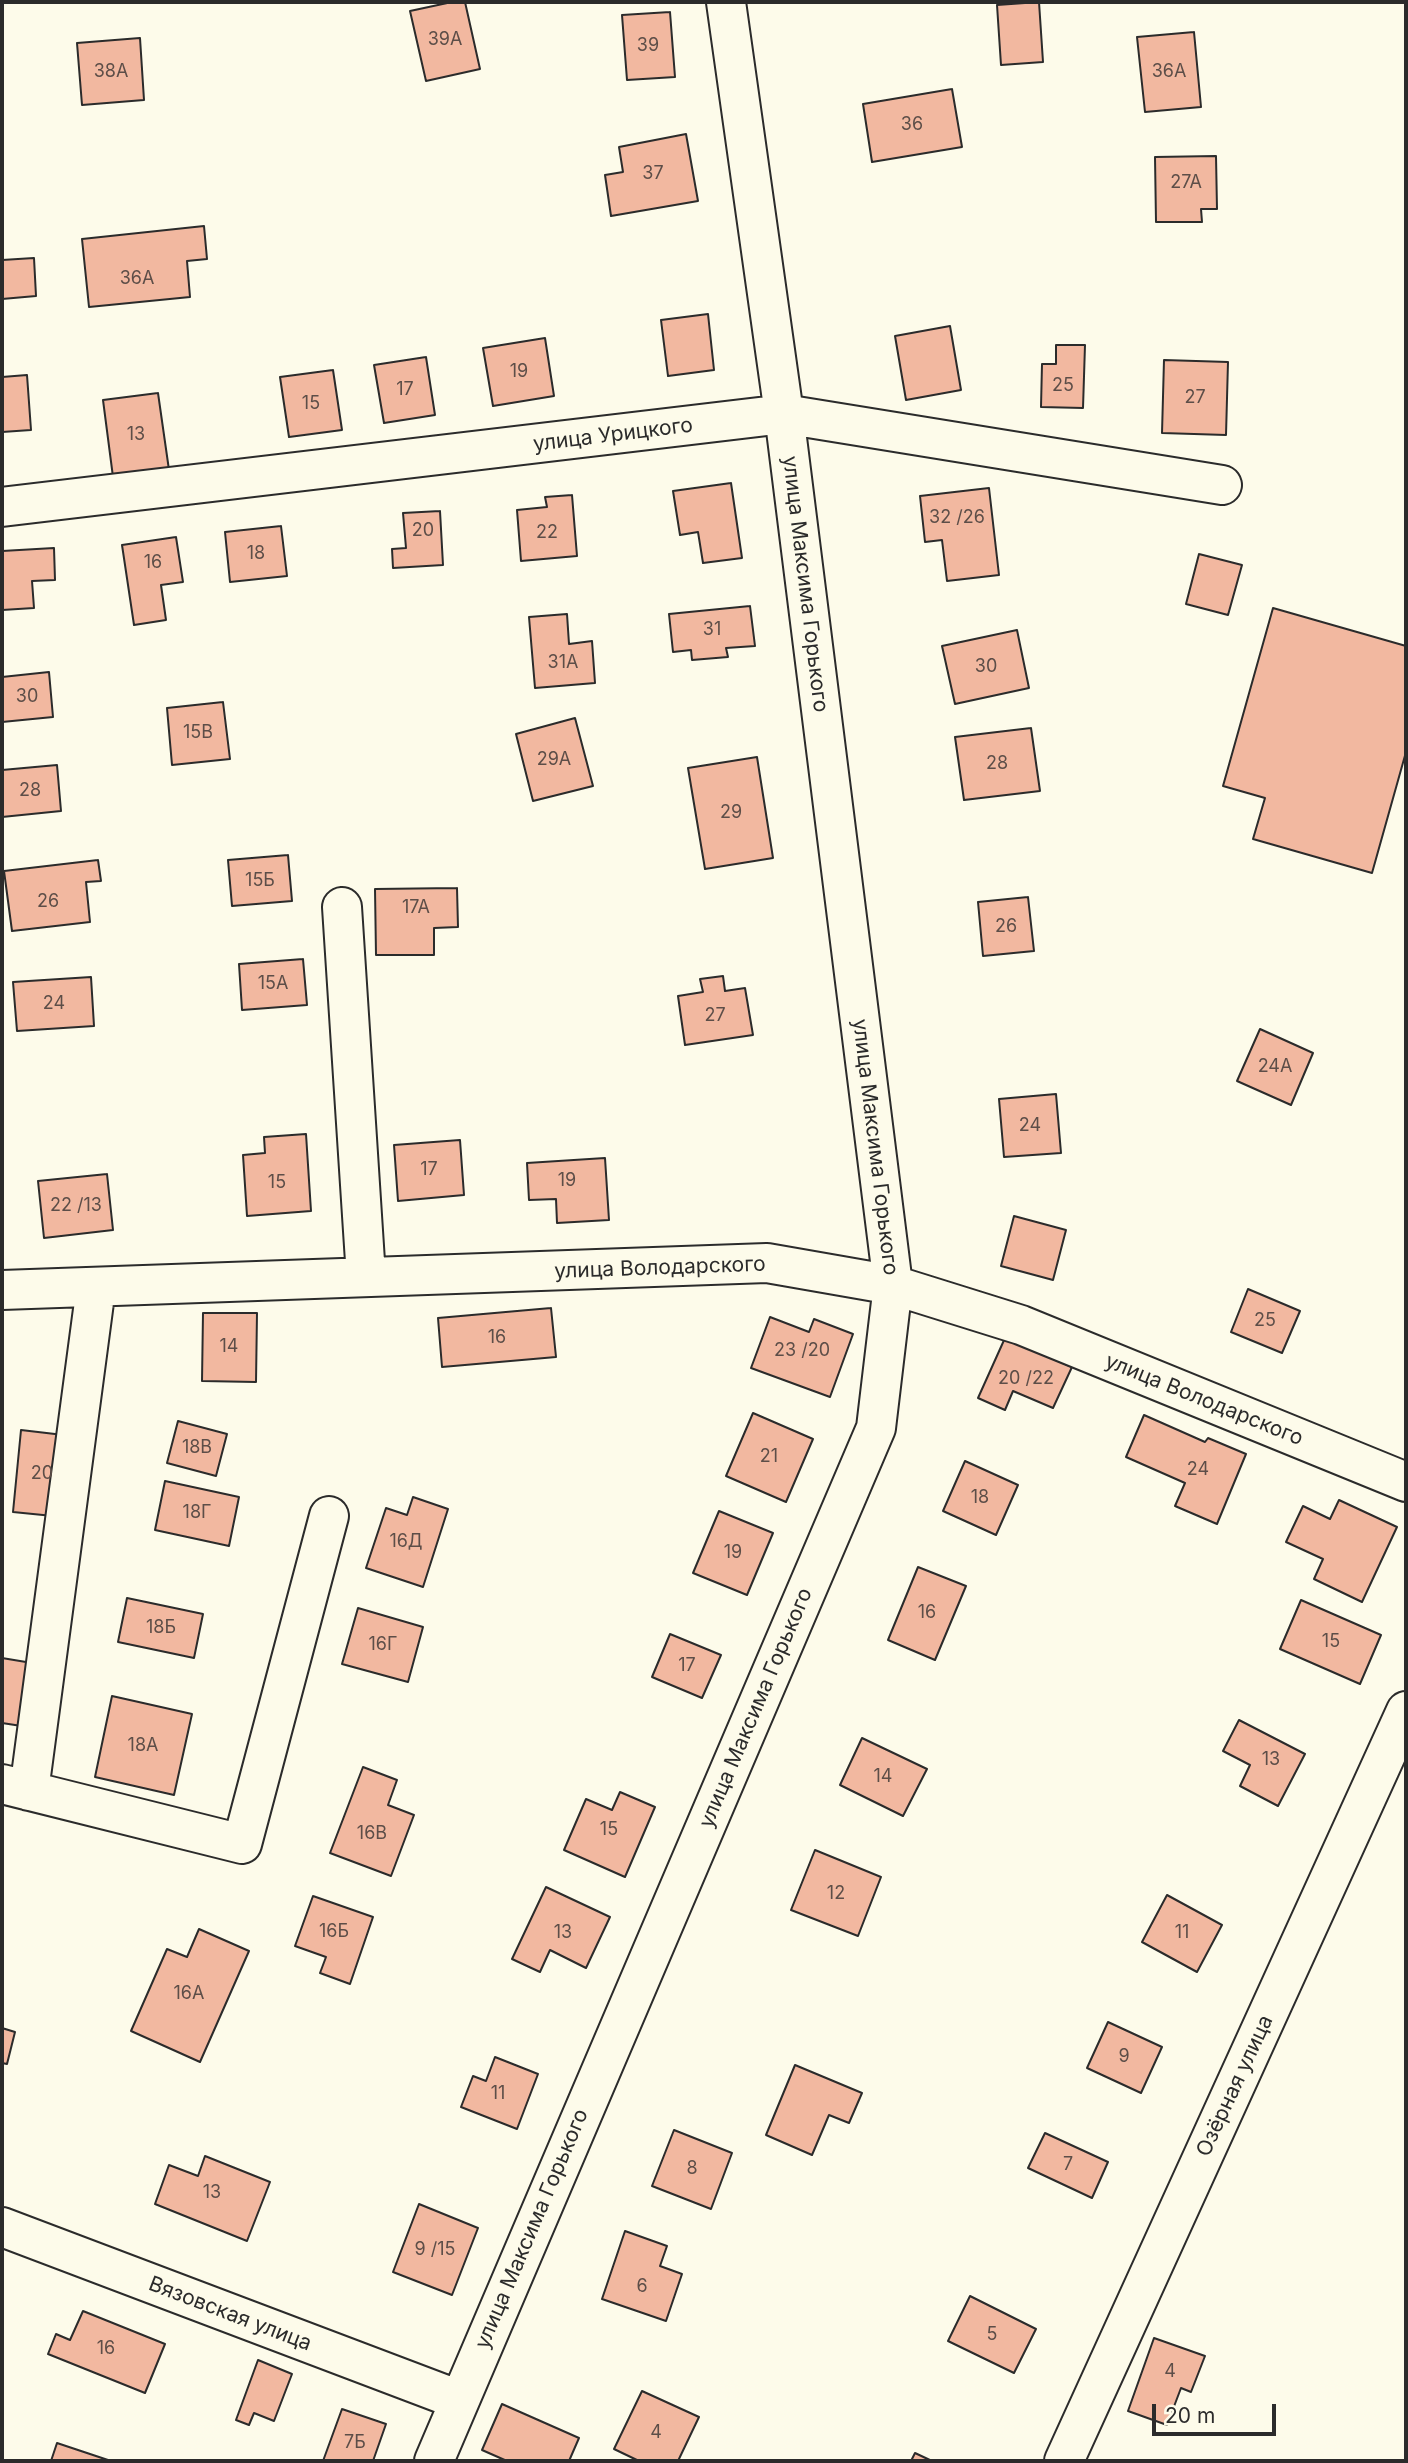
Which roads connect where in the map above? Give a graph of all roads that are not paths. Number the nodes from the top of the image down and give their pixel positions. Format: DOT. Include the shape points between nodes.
graph roads {
  1 [pos="726,2"];
  2 [pos="784,414"];
  3 [pos="1222,485"];
  4 [pos="2,507"];
  5 [pos="342,907"];
  6 [pos="366,1277"];
  7 [pos="893,1285"];
  8 [pos="96,1287"];
  9 [pos="2,1290"];
  10 [pos="1406,1482"];
  11 [pos="329,1516"];
  12 [pos="1406,1711"];
  13 [pos="15,1787"];
  14 [pos="2,2227"];
  15 [pos="459,2400"];
  16 [pos="434,2461"];
  17 [pos="1063,2461"];
  1 -- 2 [label="street, улица Максима Горького"];
  2 -- 3 [label="street, улица Урицкого"];
  2 -- 4 [label="street, улица Урицкого"];
  2 -- 7 [label="street, улица Максима Горького"];
  5 -- 6 [label="street"];
  6 -- 7 [label="street, улица Володарского" via="767,1263"];
  6 -- 8 [label="street, улица Володарского"];
  7 -- 10 [label="street, улица Володарского" via="1021,1325"];
  7 -- 15 [label="street, улица Максима Горького" via="876,1428"];
  8 -- 9 [label="street, улица Володарского"];
  8 -- 13 [label="street"];
  11 -- 13 [label="street" via="242,1844"];
  12 -- 17 [label="street, Озёрная улица"];
  14 -- 15 [label="street, Вязовская улица"];
  15 -- 16 [label="street, улица Максима Горького"];
}
